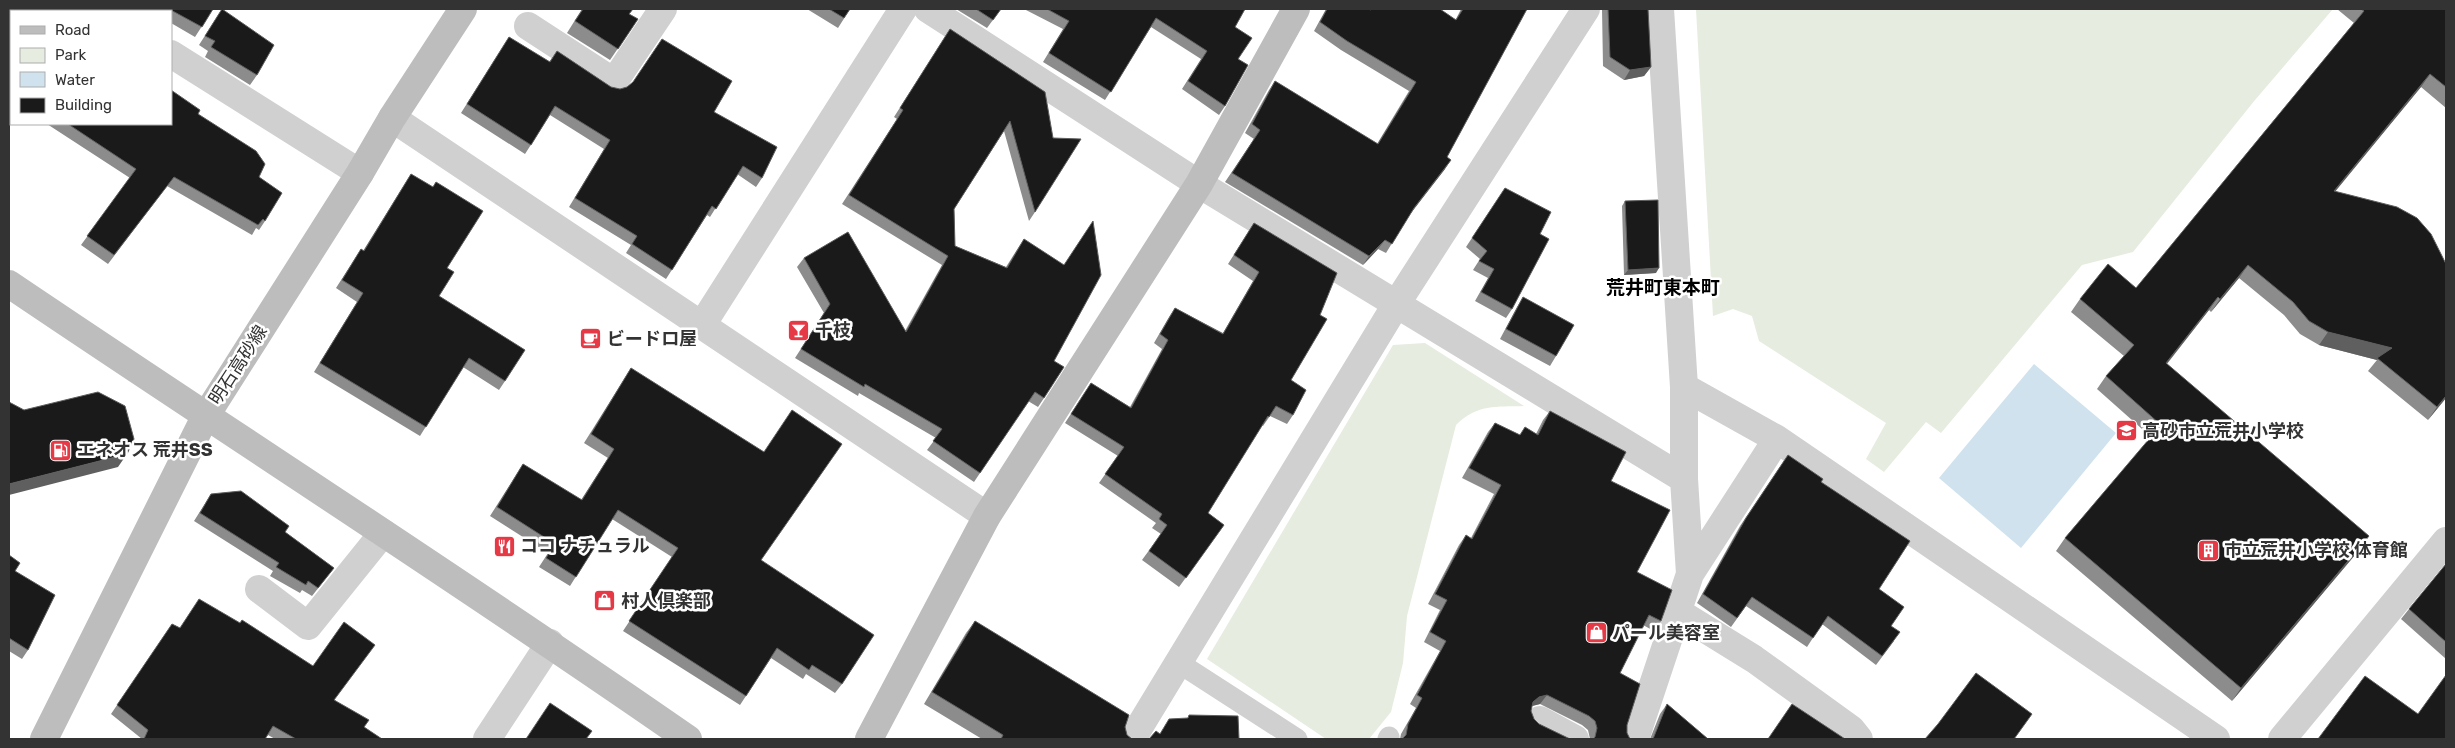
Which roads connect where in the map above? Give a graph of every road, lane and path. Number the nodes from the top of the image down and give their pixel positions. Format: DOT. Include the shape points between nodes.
graph roads {
  1 [pos="463,9"];
  2 [pos="663,9"];
  3 [pos="902,9"];
  4 [pos="928,9"];
  5 [pos="1296,9"];
  6 [pos="1586,9"];
  7 [pos="1660,9"];
  8 [pos="528,26"];
  9 [pos="172,55"];
  10 [pos="392,118"];
  11 [pos="360,173"];
  12 [pos="1199,184"];
  13 [pos="9,284"];
  14 [pos="1397,304"];
  15 [pos="702,325"];
  16 [pos="1684,387"];
  17 [pos="205,417"];
  18 [pos="1777,439"];
  19 [pos="1684,479"];
  20 [pos="987,516"];
  21 [pos="383,533"];
  22 [pos="2446,541"];
  23 [pos="1690,574"];
  24 [pos="259,589"];
  25 [pos="1678,612"];
  26 [pos="550,643"];
  27 [pos="1179,663"];
  28 [pos="1540,720"];
  29 [pos="44,739"];
  30 [pos="486,739"];
  31 [pos="688,739"];
  32 [pos="869,739"];
  33 [pos="1132,739"];
  34 [pos="1297,739"];
  35 [pos="1575,739"];
  36 [pos="1635,739"];
  37 [pos="1859,739"];
  38 [pos="2216,739"];
  39 [pos="2282,739"];
  1 -- 10 [label="street, 明石高砂線"];
  2 -- 8 [label="street" via="614,82"];
  3 -- 15 [label="street"];
  4 -- 12 [label="street"];
  5 -- 12 [label="street"];
  6 -- 14 [label="street"];
  7 -- 16 [label="street"];
  9 -- 11 [label="street"];
  10 -- 11 [label="street, 明石高砂線"];
  10 -- 15 [label="street"];
  11 -- 17 [label="street, 明石高砂線"];
  12 -- 14 [label="street"];
  12 -- 20 [label="street"];
  13 -- 17 [label="street"];
  14 -- 19 [label="street"];
  14 -- 27 [label="street"];
  15 -- 20 [label="street"];
  16 -- 18 [label="street"];
  16 -- 19 [label="street"];
  17 -- 21 [label="street"];
  17 -- 29 [label="street, 明石高砂線"];
  18 -- 23 [label="street"];
  18 -- 38 [label="street"];
  19 -- 23 [label="street"];
  20 -- 32 [label="street"];
  21 -- 24 [label="street" via="308,626"];
  21 -- 26 [label="street"];
  22 -- 39 [label="street"];
  23 -- 25 [label="street"];
  25 -- 36 [label="street"];
  25 -- 37 [label="street" via="1754,659 1851,728"];
  26 -- 30 [label="street"];
  26 -- 31 [label="street"];
  27 -- 33 [label="street"];
  27 -- 34 [label="lane"];
  28 -- 35 [label="street"];
}
